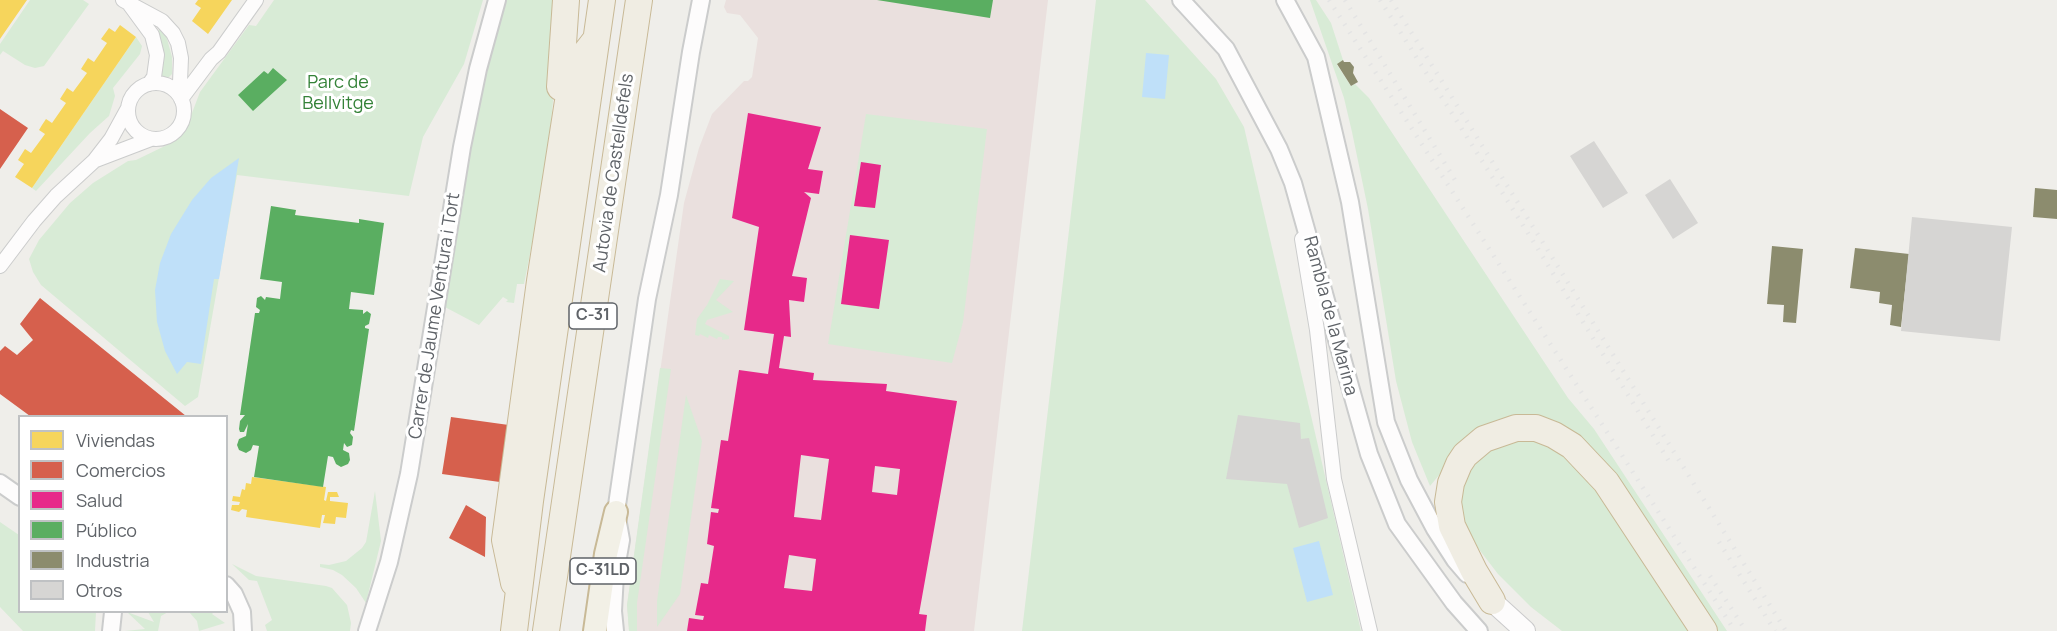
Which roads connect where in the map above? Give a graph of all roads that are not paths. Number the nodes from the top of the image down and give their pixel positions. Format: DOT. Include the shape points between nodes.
graph roads {
  1 [pos="256,0"];
  2 [pos="497,0"];
  3 [pos="566,0"];
  4 [pos="602,0"];
  5 [pos="639,0"];
  6 [pos="701,0"];
  7 [pos="1181,0"];
  8 [pos="1285,0"];
  9 [pos="127,3"];
  10 [pos="162,21"];
  11 [pos="152,35"];
  12 [pos="596,39"];
  13 [pos="149,84"];
  14 [pos="178,95"];
  15 [pos="128,108"];
  16 [pos="151,139"];
  17 [pos="94,161"];
  18 [pos="1293,183"];
  19 [pos="554,190"];
  20 [pos="570,228"];
  21 [pos="0,266"];
  22 [pos="0,483"];
  23 [pos="18,496"];
  24 [pos="616,512"];
  25 [pos="228,587"];
  26 [pos="1492,601"];
  27 [pos="518,603"];
  28 [pos="243,630"];
  29 [pos="366,631"];
  30 [pos="514,631"];
  31 [pos="546,631"];
  32 [pos="595,631"];
  33 [pos="615,631"];
  34 [pos="1370,631"];
  35 [pos="1479,631"];
  36 [pos="1525,631"];
  37 [pos="1704,631"];
  1 -- 14 [label="street" via="219,52"];
  2 -- 29 [label="street, Carrer de Jaume Ventura i Tort" via="462,147 409,474 389,562"];
  3 -- 19 [label="highway"];
  4 -- 12 [label="highway, Autovia de Castelldefels / C-31"];
  5 -- 31 [label="highway, Autovia de Castelldefels / C-31"];
  6 -- 24 [label="street, C-31LD" via="669,195 647,299"];
  7 -- 18 [label="street, Rambla de la Marina" via="1226,49"];
  8 -- 26 [label="street, Rambla de la Marina" via="1316,57 1350,202 1386,422 1409,480 1435,529 1455,560"];
  9 -- 10 [label="street"];
  9 -- 11 [label="street"];
  10 -- 11 [label="street"];
  10 -- 14 [label="street" via="178,43"];
  11 -- 13 [label="street" via="158,56"];
  12 -- 19 [label="highway" via="573,69"];
  12 -- 20 [label="highway, Autovia de Castelldefels / C-31"];
  13 -- 14 [label="street" via="159,83"];
  13 -- 15 [label="street" via="135,92"];
  14 -- 16 [label="street" via="184,113 178,128 170,136"];
  15 -- 16 [label="street" via="137,131"];
  15 -- 17 [label="street"];
  16 -- 17 [label="street"];
  17 -- 21 [label="street" via="56,196"];
  18 -- 34 [label="street" via="1317,330 1334,479"];
  18 -- 35 [label="street, Rambla de la Marina" via="1369,454 1397,524"];
  19 -- 20 [label="highway"];
  19 -- 27 [label="highway" via="505,540"];
  20 -- 27 [label="highway, Autovia de Castelldefels / C-31"];
  22 -- 23 [label="street"];
  24 -- 32 [label="highway, C-31LD"];
  24 -- 33 [label="street" via="621,540 615,574"];
  25 -- 28 [label="street" via="242,612"];
  26 -- 36 [label="main road, Rambla de la Marina"];
  26 -- 37 [label="highway" via="1452,526 1448,502 1451,483 1465,455 1484,439 1516,428 1536,429 1572,446 1606,482"];
  27 -- 30 [label="highway, Autovia de Castelldefels / C-31"];
}
